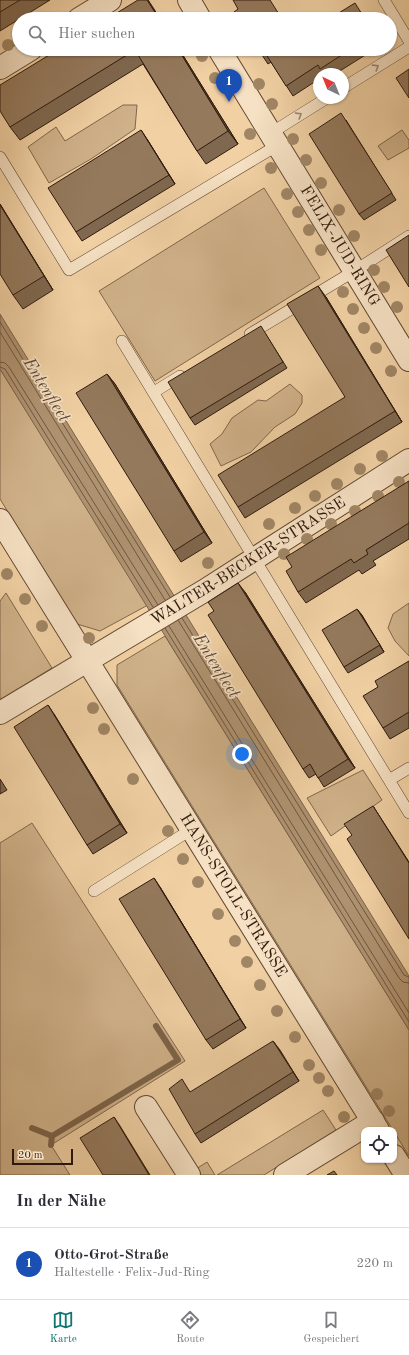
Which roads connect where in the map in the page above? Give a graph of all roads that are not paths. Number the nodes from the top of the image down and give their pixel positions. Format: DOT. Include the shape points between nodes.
graph roads {
  1 [pos="110,0"];
  2 [pos="189,0"];
  3 [pos="384,0"];
  4 [pos="90,12"];
  5 [pos="196,12"];
  6 [pos="391,12"];
  7 [pos="397,21"];
  8 [pos="409,41"];
  9 [pos="409,47"];
  10 [pos="397,54"];
  11 [pos="20,56"];
  12 [pos="223,56"];
  13 [pos="395,56"];
  14 [pos="0,68"];
  15 [pos="349,84"];
  16 [pos="319,104"];
  17 [pos="275,139"];
  18 [pos="0,157"];
  19 [pos="409,236"];
  20 [pos="356,270"];
  21 [pos="239,340"];
  22 [pos="122,341"];
  23 [pos="409,360"];
  24 [pos="187,372"];
  25 [pos="154,392"];
  26 [pos="409,460"];
  27 [pos="0,520"];
  28 [pos="255,559"];
  29 [pos="86,662"];
  30 [pos="0,713"];
  31 [pos="409,768"];
  32 [pos="389,780"];
  33 [pos="409,813"];
  34 [pos="192,829"];
  35 [pos="94,892"];
  36 [pos="146,1108"];
  37 [pos="376,1125"];
  38 [pos="397,1161"];
  39 [pos="189,1175"];
  40 [pos="285,1175"];
  41 [pos="406,1175"];
  1 -- 4 [label="street"];
  2 -- 5 [label="street"];
  3 -- 6 [label="lane"];
  7 -- 8 [label="lane"];
  10 -- 9 [label="lane, one-way"];
  11 -- 14 [label="street"];
  12 -- 17 [label="street, FELIX-JUD-RING"];
  15 -- 13 [label="lane, one-way"];
  17 -- 16 [label="lane, one-way"];
  17 -- 18 [label="lane" via="69,270"];
  17 -- 20 [label="street, FELIX-JUD-RING"];
  19 -- 20 [label="lane"];
  20 -- 21 [label="lane"];
  20 -- 23 [label="street, FELIX-JUD-RING"];
  22 -- 25 [label="lane"];
  24 -- 25 [label="lane"];
  25 -- 28 [label="lane"];
  26 -- 28 [label="street, WALTER-BECKER-STRASSE"];
  27 -- 29 [label="street, HANS-STOLL-STRASSE"];
  28 -- 29 [label="street, WALTER-BECKER-STRASSE"];
  28 -- 32 [label="lane"];
  29 -- 30 [label="street"];
  29 -- 34 [label="street, HANS-STOLL-STRASSE"];
  31 -- 32 [label="lane"];
  32 -- 33 [label="lane"];
  34 -- 35 [label="lane"];
  34 -- 37 [label="street, HANS-STOLL-STRASSE"];
  36 -- 39 [label="street"];
  37 -- 40 [label="street"];
  38 -- 41 [label="street"];
}
